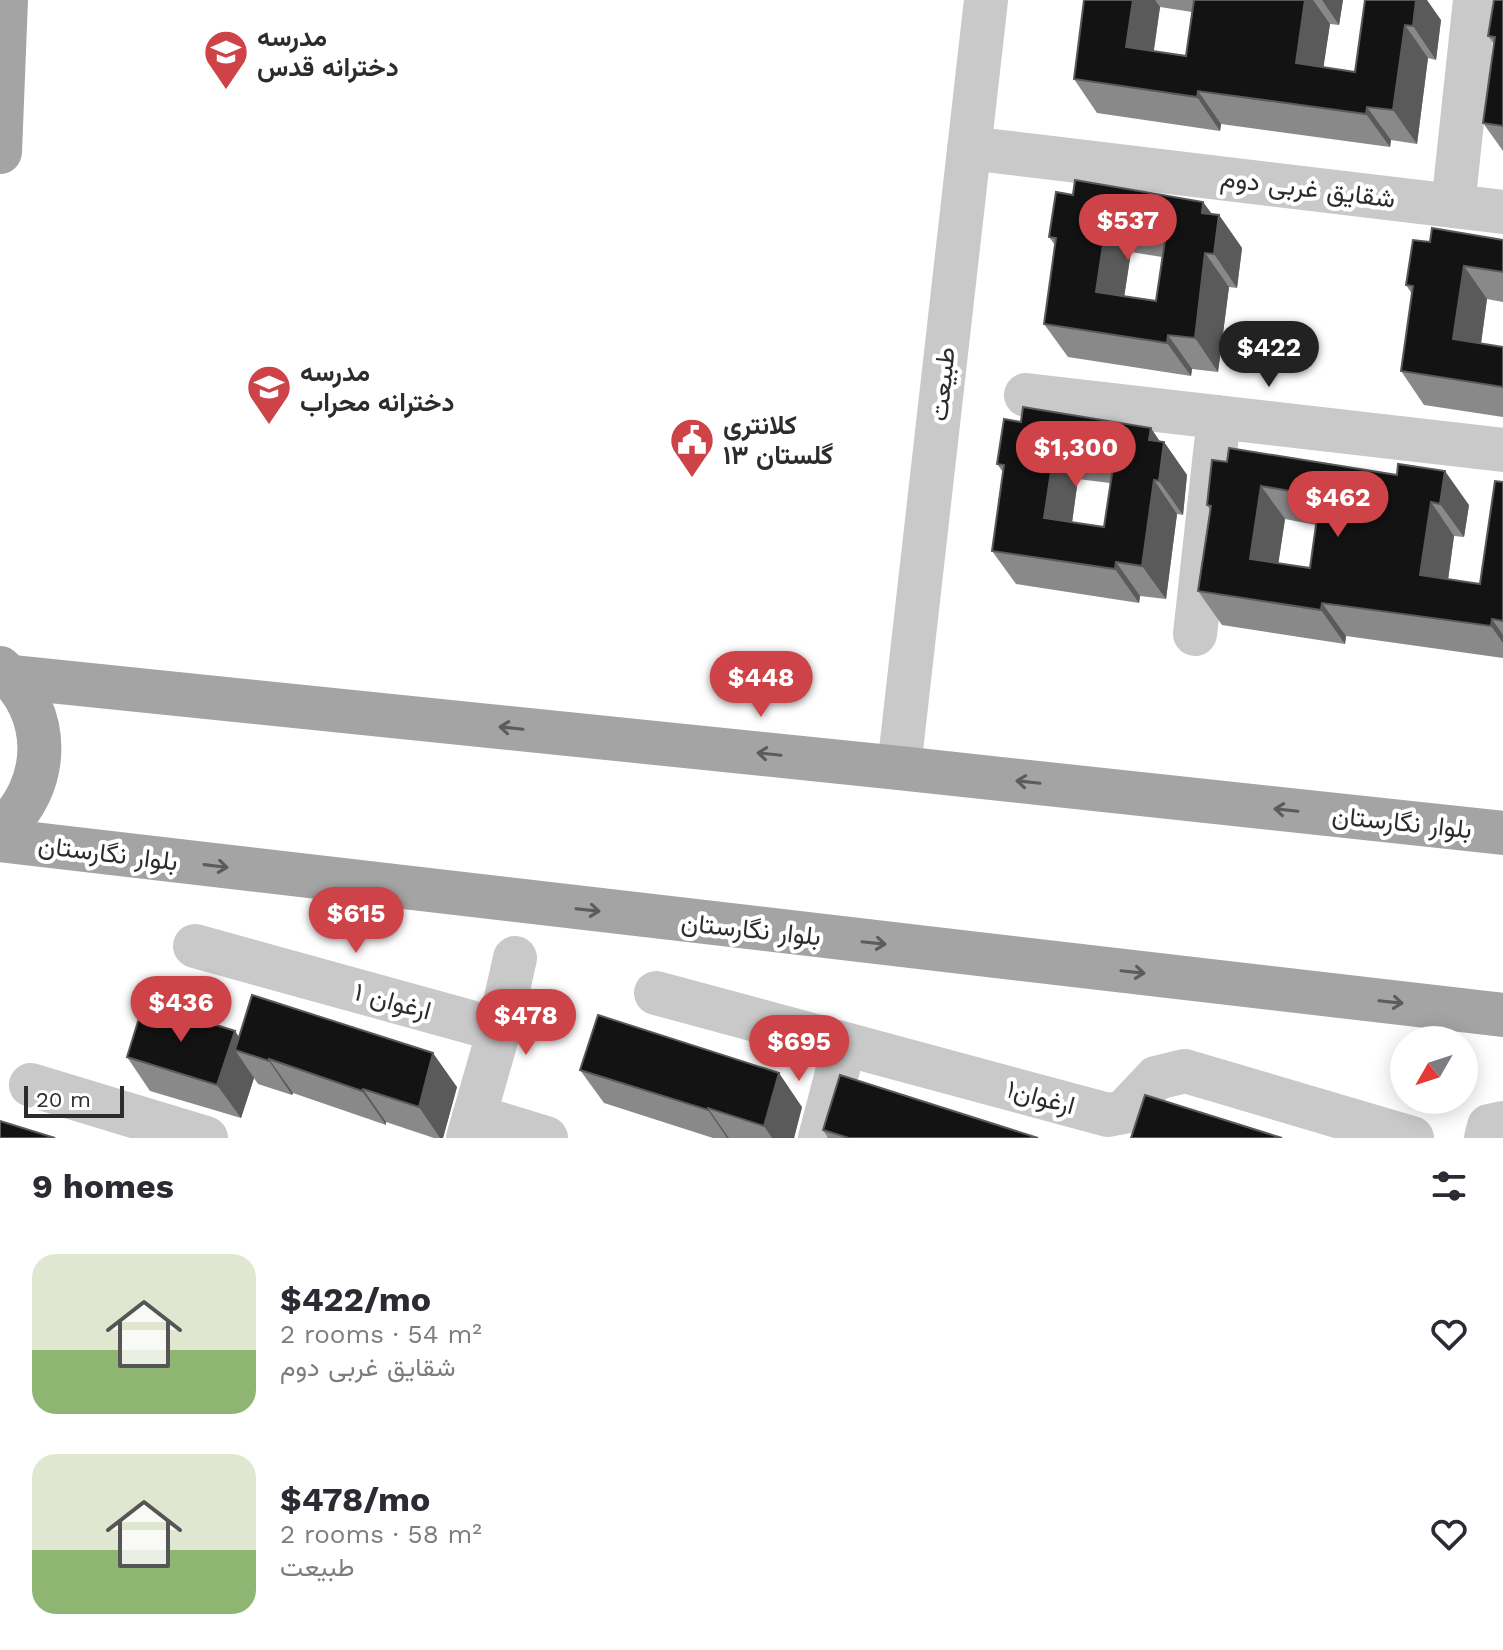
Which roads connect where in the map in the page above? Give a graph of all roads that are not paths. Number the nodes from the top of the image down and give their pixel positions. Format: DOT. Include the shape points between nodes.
graph roads {
  1 [pos="6,0"];
  2 [pos="986,0"];
  3 [pos="1475,0"];
  4 [pos="969,148"];
  5 [pos="0,152"];
  6 [pos="1453,206"];
  7 [pos="1503,212"];
  8 [pos="1026,395"];
  9 [pos="1219,417"];
  10 [pos="1503,450"];
  11 [pos="1195,634"];
  12 [pos="6,673"];
  13 [pos="899,768"];
  14 [pos="0,831"];
  15 [pos="1503,833"];
  16 [pos="0,840"];
  17 [pos="195,946"];
  18 [pos="515,958"];
  19 [pos="656,993"];
  20 [pos="1503,1015"];
  21 [pos="499,1030"];
  22 [pos="844,1046"];
  23 [pos="31,1085"];
  24 [pos="1503,1123"];
  25 [pos="471,1127"];
  26 [pos="206,1138"];
  27 [pos="546,1138"];
  28 [pos="820,1138"];
  29 [pos="1412,1138"];
  30 [pos="1486,1138"];
  1 -- 5 [label="main road"];
  2 -- 4 [label="street, طبیعت"];
  3 -- 6 [label="street"];
  4 -- 6 [label="street, شقایق غربی دوم"];
  4 -- 13 [label="street, طبیعت"];
  6 -- 7 [label="street, شقایق غربی دوم"];
  8 -- 9 [label="street"];
  9 -- 10 [label="street"];
  9 -- 11 [label="street"];
  13 -- 12 [label="main road, بلوار نگارستان, one-way"];
  12 -- 14 [label="main road" via="30,703 39,732 39,764 31,793"];
  15 -- 13 [label="main road, بلوار نگارستان, one-way"];
  16 -- 20 [label="main road, بلوار نگارستان, one-way"];
  17 -- 21 [label="street, ارغوان ۱"];
  18 -- 21 [label="street"];
  19 -- 22 [label="street, ارغوان۱"];
  21 -- 25 [label="street"];
  22 -- 28 [label="street"];
  22 -- 29 [label="street, ارغوان۱" via="1108,1115 1124,1112 1156,1078 1185,1071"];
  23 -- 26 [label="street"];
  24 -- 30 [label="street" via="1489,1126"];
  25 -- 27 [label="street"];
}
